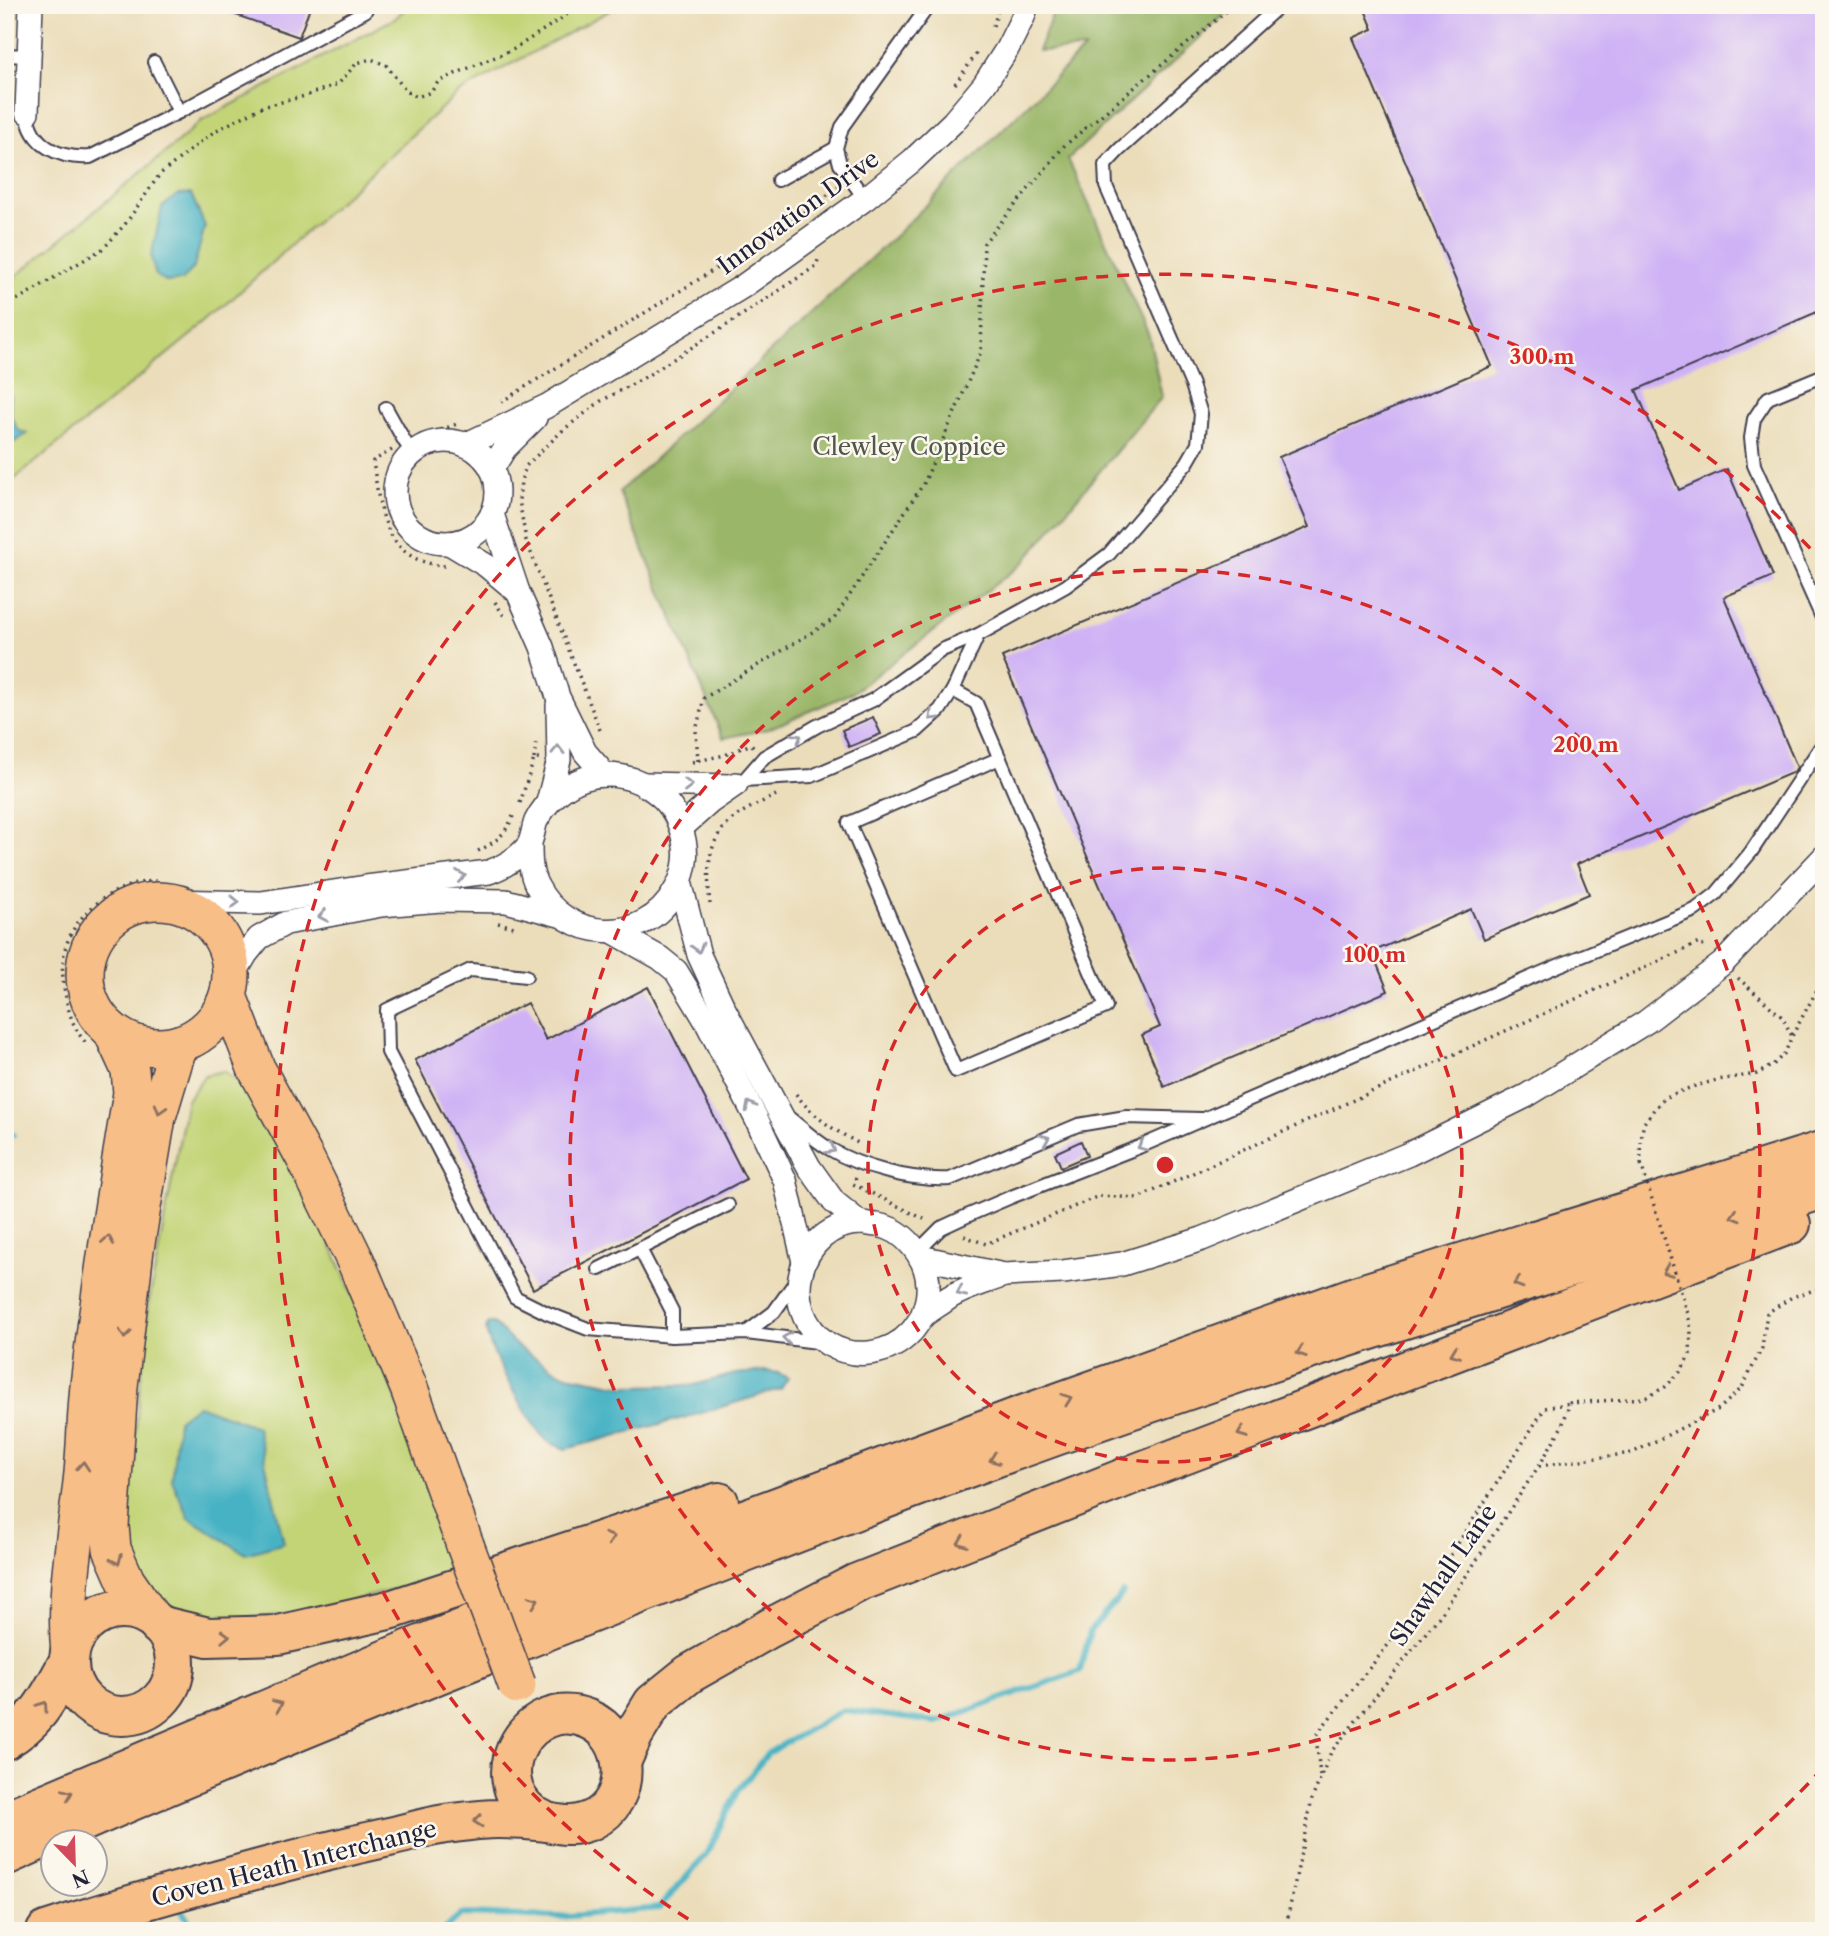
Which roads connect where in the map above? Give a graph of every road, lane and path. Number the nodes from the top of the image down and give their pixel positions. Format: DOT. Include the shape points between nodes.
graph roads {
  1 [pos="31,5"];
  2 [pos="368,5"];
  3 [pos="582,5"];
  4 [pos="929,5"];
  5 [pos="1027,5"];
  6 [pos="1234,5"];
  7 [pos="1280,5"];
  8 [pos="5,55"];
  9 [pos="29,56"];
  10 [pos="154,62"];
  11 [pos="27,112"];
  12 [pos="179,112"];
  13 [pos="836,148"];
  14 [pos="778,180"];
  15 [pos="865,199"];
  16 [pos="820,252"];
  17 [pos="5,307"];
  18 [pos="1824,375"];
  19 [pos="547,406"];
  20 [pos="386,408"];
  21 [pos="465,445"];
  22 [pos="413,453"];
  23 [pos="492,469"];
  24 [pos="492,514"];
  25 [pos="449,543"];
  26 [pos="519,592"];
  27 [pos="1824,622"];
  28 [pos="978,635"];
  29 [pos="953,690"];
  30 [pos="558,697"];
  31 [pos="1824,742"];
  32 [pos="585,752"];
  33 [pos="764,757"];
  34 [pos="1000,758"];
  35 [pos="559,760"];
  36 [pos="698,761"];
  37 [pos="686,763"];
  38 [pos="605,775"];
  39 [pos="812,776"];
  40 [pos="738,783"];
  41 [pos="645,784"];
  42 [pos="548,802"];
  43 [pos="681,828"];
  44 [pos="530,845"];
  45 [pos="470,855"];
  46 [pos="1824,857"];
  47 [pos="680,882"];
  48 [pos="166,891"];
  49 [pos="712,915"];
  50 [pos="560,916"];
  51 [pos="496,923"];
  52 [pos="524,929"];
  53 [pos="612,931"];
  54 [pos="1723,963"];
  55 [pos="526,976"];
  56 [pos="1824,977"];
  57 [pos="230,988"];
  58 [pos="1792,1036"];
  59 [pos="98,1037"];
  60 [pos="186,1041"];
  61 [pos="256,1068"];
  62 [pos="792,1090"];
  63 [pos="777,1108"];
  64 [pos="1204,1119"];
  65 [pos="1824,1150"];
  66 [pos="862,1163"];
  67 [pos="1824,1189"];
  68 [pos="728,1205"];
  69 [pos="1824,1215"];
  70 [pos="860,1223"];
  71 [pos="941,1228"];
  72 [pos="640,1249"];
  73 [pos="919,1254"];
  74 [pos="599,1269"];
  75 [pos="801,1270"];
  76 [pos="1004,1275"];
  77 [pos="1824,1287"];
  78 [pos="922,1317"];
  79 [pos="746,1333"];
  80 [pos="672,1336"];
  81 [pos="829,1344"];
  82 [pos="1570,1403"];
  83 [pos="1020,1416"];
  84 [pos="1539,1466"];
  85 [pos="156,1623"];
  86 [pos="70,1657"];
  87 [pos="536,1724"];
  88 [pos="5,1740"];
  89 [pos="622,1760"];
  90 [pos="1320,1779"];
  91 [pos="5,1820"];
  92 [pos="546,1822"];
  93 [pos="5,1856"];
  94 [pos="47,1931"];
  95 [pos="1285,1931"];
  1 -- 9 [label="street"];
  2 -- 12 [label="lane" via="365,11"];
  3 -- 17 [label="path" via="514,49 450,75 431,92 417,97 386,65 371,59 357,63 338,84 262,107 215,131 160,174 104,248"];
  4 -- 13 [label="lane" via="842,127"];
  5 -- 15 [label="street, Innovation Drive" via="984,85 953,122"];
  6 -- 36 [label="path" via="1064,146 984,243 981,352 924,483 834,619 704,698 696,731"];
  7 -- 28 [label="lane" via="1105,165 1106,186 1192,385 1201,414 1198,444 1109,554 1066,586"];
  8 -- 9 [label="lane"];
  9 -- 11 [label="street"];
  10 -- 12 [label="lane"];
  11 -- 12 [label="lane" via="39,141 60,155 76,158 90,157"];
  13 -- 14 [label="lane"];
  13 -- 15 [label="lane" via="840,164"];
  15 -- 19 [label="street, Innovation Drive" via="743,287"];
  16 -- 32 [label="path" via="816,266 601,401 526,466 519,500 526,540 605,742"];
  18 -- 27 [label="lane" via="1768,398 1755,419 1751,438 1754,465"];
  19 -- 21 [label="street, Innovation Drive"];
  19 -- 23 [label="street, Innovation Drive" via="505,448"];
  20 -- 22 [label="lane"];
  21 -- 22 [label="street" via="447,441"];
  21 -- 23 [label="street" via="485,458"];
  22 -- 25 [label="street" via="396,480 398,511 419,536"];
  23 -- 24 [label="street" via="496,484"];
  24 -- 25 [label="street" via="475,534"];
  24 -- 26 [label="street"];
  25 -- 26 [label="street"];
  26 -- 30 [label="street"];
  28 -- 29 [label="lane"];
  33 -- 28 [label="lane, one-way" via="873,700 942,650"];
  29 -- 34 [label="lane" via="976,703"];
  29 -- 39 [label="lane, one-way" via="916,731"];
  30 -- 32 [label="street"];
  35 -- 30 [label="street, one-way"];
  31 -- 64 [label="lane" via="1751,852 1716,894 1695,910"];
  32 -- 38 [label="street"];
  33 -- 36 [label="path" via="751,744"];
  33 -- 40 [label="lane"];
  34 -- 34 [label="lane" via="1106,1007 956,1072 849,823"];
  35 -- 42 [label="street"];
  35 -- 45 [label="path" via="534,759 506,832"];
  36 -- 37 [label="path"];
  38 -- 41 [label="street"];
  38 -- 42 [label="street" via="564,788"];
  39 -- 40 [label="lane"];
  39 -- 49 [label="path" via="728,822 708,862"];
  41 -- 40 [label="street, one-way"];
  40 -- 43 [label="street"];
  41 -- 43 [label="street" via="667,803"];
  42 -- 44 [label="street"];
  43 -- 47 [label="street" via="685,864"];
  48 -- 44 [label="street, one-way" via="261,902 477,874 504,867"];
  44 -- 50 [label="street" via="536,884"];
  46 -- 54 [label="street"];
  47 -- 53 [label="street" via="660,911 629,928"];
  47 -- 63 [label="street, one-way" via="699,955"];
  48 -- 57 [label="main road" via="209,921 223,941 231,963"];
  48 -- 59 [label="main road" via="123,910 106,923 93,942 86,963 86,986 101,1019"];
  48 -- 59 [label="path" via="145,881 123,888 94,905 75,926 64,954 68,1006 76,1031"];
  50 -- 53 [label="street" via="576,925"];
  50 -- 57 [label="street, one-way" via="506,901 441,900 381,905 286,923 259,938"];
  51 -- 52 [label="path"];
  75 -- 53 [label="street, one-way" via="785,1180 705,1019 676,971"];
  54 -- 58 [label="path" via="1782,1017"];
  54 -- 71 [label="path" via="1699,943 1138,1199 1099,1196 986,1244"];
  54 -- 76 [label="street" via="1646,1021 1526,1096 1409,1154 1202,1239 1122,1264"];
  55 -- 80 [label="lane" via="471,970 387,1010 388,1052 514,1297 588,1329"];
  56 -- 58 [label="path"];
  57 -- 60 [label="main road" via="214,1021"];
  57 -- 61 [label="main road"];
  58 -- 82 [label="path, bridge" via="1773,1065 1757,1074 1717,1080 1666,1097 1644,1123 1641,1164 1688,1314 1690,1354 1665,1387 1645,1398"];
  59 -- 60 [label="main road" via="165,1047"];
  86 -- 59 [label="main road, one-way" via="68,1612 90,1380 132,1093 130,1070"];
  60 -- 61 [label="main road" via="226,1046"];
  60 -- 85 [label="main road, one-way" via="157,1117 135,1249 119,1386 110,1526 112,1549 126,1581"];
  61 -- 87 [label="main road, bridge" via="356,1262 409,1388 517,1685"];
  62 -- 66 [label="path" via="815,1116 868,1149"];
  63 -- 66 [label="lane, one-way" via="827,1148"];
  63 -- 70 [label="street" via="834,1202"];
  66 -- 64 [label="lane, one-way" via="932,1180 950,1179 1078,1125 1126,1117"];
  64 -- 71 [label="lane, one-way"];
  83 -- 65 [label="highway, one-way" via="1361,1294"];
  66 -- 71 [label="path" via="853,1184"];
  67 -- 93 [label="highway, one-way" via="1374,1328 1035,1444 431,1676"];
  68 -- 72 [label="lane"];
  69 -- 89 [label="highway, Coven Heath Interchange, one-way" via="1785,1226 857,1583 689,1674 653,1703"];
  70 -- 73 [label="street" via="882,1226 902,1236"];
  70 -- 75 [label="street" via="826,1234"];
  71 -- 73 [label="lane"];
  72 -- 74 [label="lane"];
  72 -- 80 [label="lane" via="671,1311"];
  73 -- 76 [label="street"];
  73 -- 78 [label="street" via="929,1286"];
  75 -- 79 [label="lane" via="774,1312"];
  75 -- 81 [label="street" via="798,1297 804,1316"];
  76 -- 78 [label="street, one-way" via="954,1295"];
  77 -- 84 [label="path" via="1792,1297 1767,1313 1762,1348 1742,1388 1719,1409 1632,1453"];
  78 -- 81 [label="street" via="912,1332 881,1351 863,1354"];
  79 -- 80 [label="lane"];
  81 -- 79 [label="lane, one-way"];
  82 -- 84 [label="path, Shawhall Lane"];
  82 -- 90 [label="path" via="1545,1408 1412,1615 1316,1735"];
  85 -- 83 [label="highway, one-way" via="208,1637 278,1635 393,1609 836,1464"];
  91 -- 83 [label="highway, one-way" via="410,1649"];
  84 -- 90 [label="path, Shawhall Lane" via="1441,1614 1331,1752"];
  85 -- 86 [label="highway" via="137,1612 103,1614 76,1636"];
  85 -- 86 [label="highway" via="173,1648 174,1669 168,1689 148,1709 121,1716 95,1709 75,1689"];
  88 -- 86 [label="highway, one-way" via="43,1708"];
  87 -- 89 [label="highway" via="570,1714 588,1719 604,1728"];
  87 -- 92 [label="highway" via="514,1751 511,1768 520,1800"];
  89 -- 92 [label="highway, Coven Heath Interchange" via="623,1777 608,1808 579,1825"];
  90 -- 95 [label="path, Shawhall Lane" via="1312,1798"];
  92 -- 94 [label="highway, Coven Heath Interchange, one-way" via="497,1819 445,1824 180,1890"];
}
